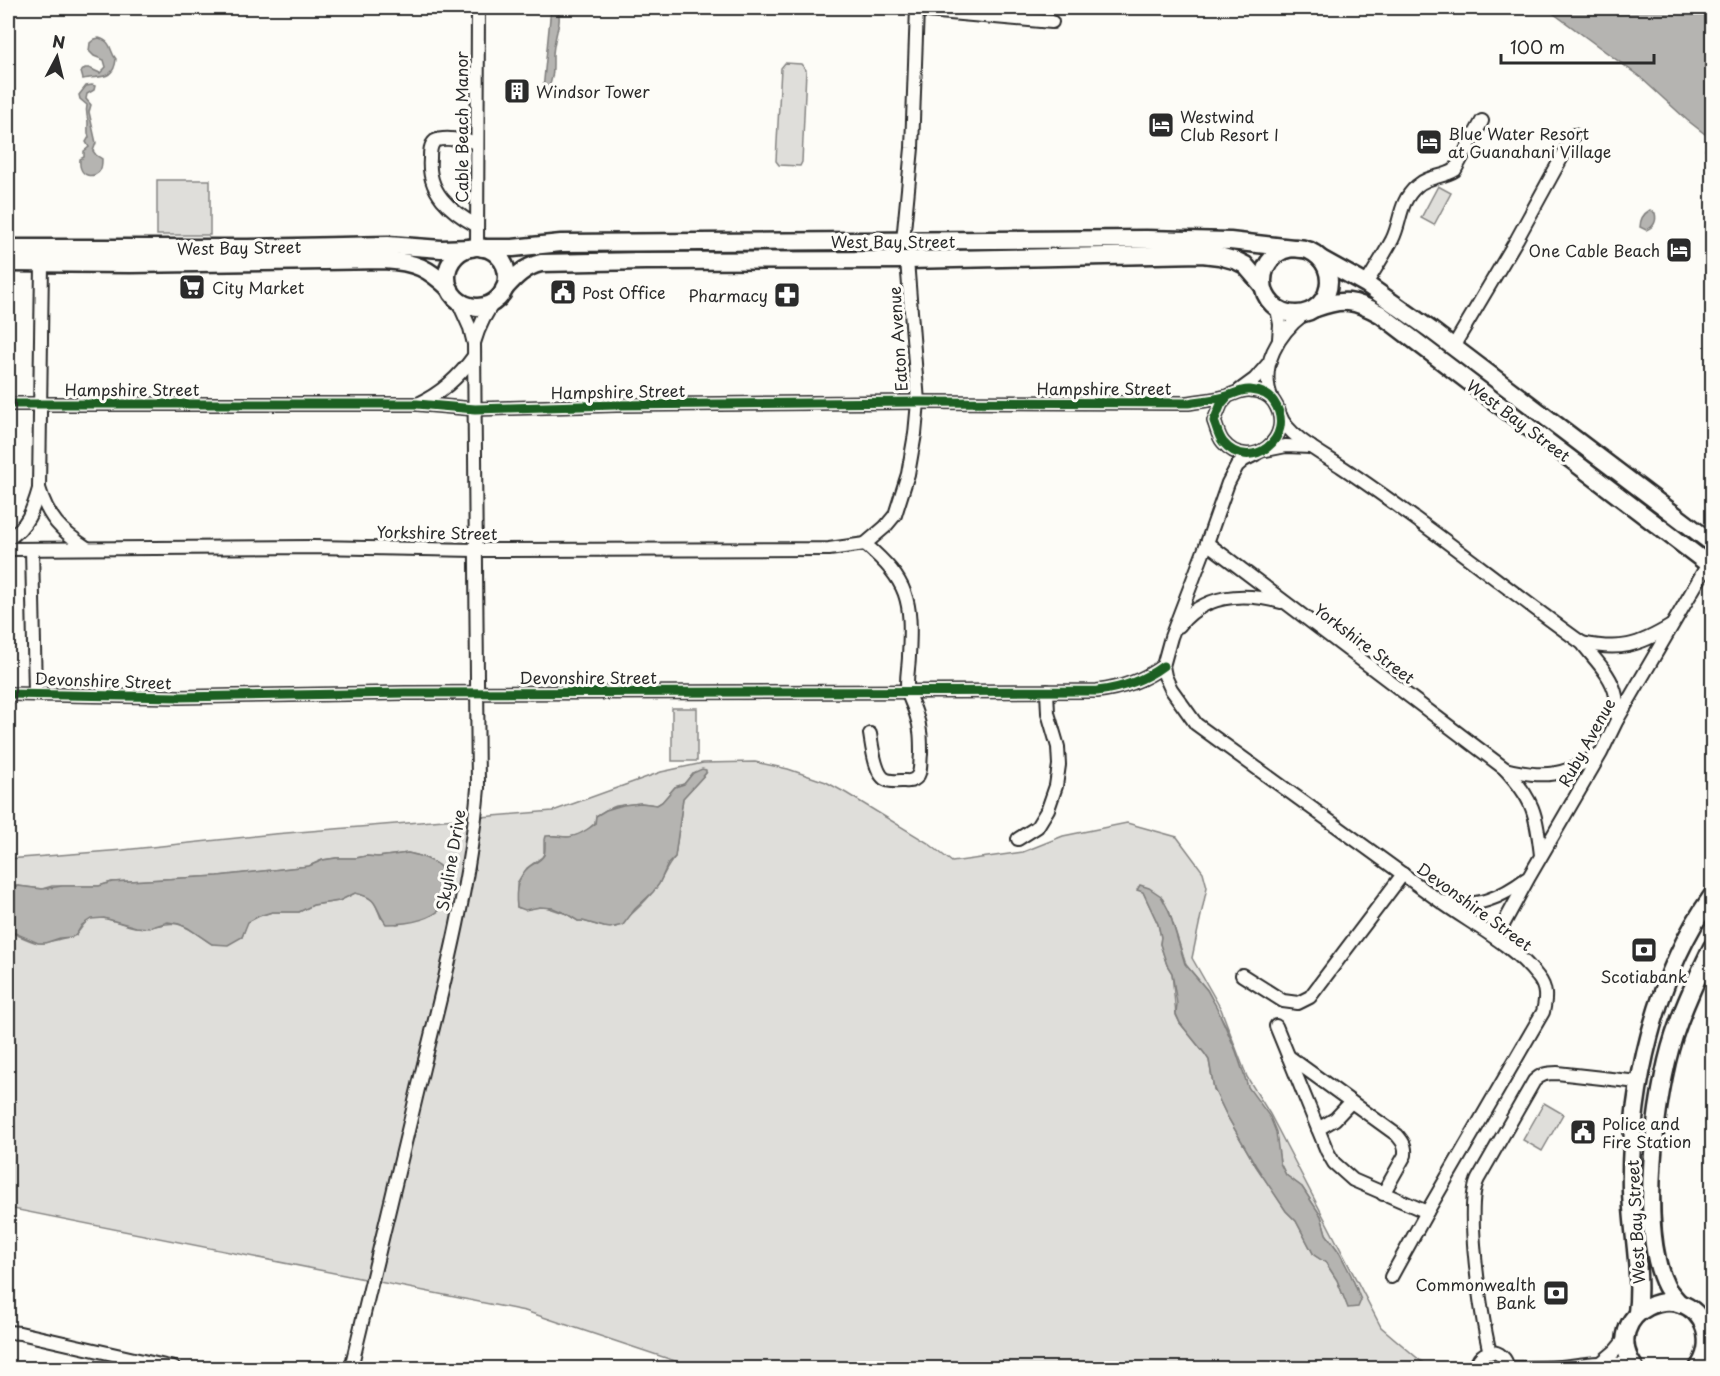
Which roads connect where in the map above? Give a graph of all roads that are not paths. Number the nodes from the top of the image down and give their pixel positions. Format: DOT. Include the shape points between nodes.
graph roads {
  1 [pos="478,8"];
  2 [pos="916,9"];
  3 [pos="1052,22"];
  4 [pos="1482,122"];
  5 [pos="1574,135"];
  6 [pos="477,142"];
  7 [pos="477,226"];
  8 [pos="903,241"];
  9 [pos="477,247"];
  10 [pos="8,248"];
  11 [pos="1302,249"];
  12 [pos="1321,259"];
  13 [pos="907,260"];
  14 [pos="8,263"];
  15 [pos="42,264"];
  16 [pos="1366,284"];
  17 [pos="1263,286"];
  18 [pos="500,293"];
  19 [pos="454,294"];
  20 [pos="1277,309"];
  21 [pos="1310,311"];
  22 [pos="1279,339"];
  23 [pos="1453,347"];
  24 [pos="474,350"];
  25 [pos="1269,363"];
  26 [pos="1233,394"];
  27 [pos="1272,399"];
  28 [pos="918,402"];
  29 [pos="1188,403"];
  30 [pos="8,404"];
  31 [pos="40,404"];
  32 [pos="417,404"];
  33 [pos="475,409"];
  34 [pos="1279,411"];
  35 [pos="1214,421"];
  36 [pos="1224,443"];
  37 [pos="1312,448"];
  38 [pos="1261,451"];
  39 [pos="1228,483"];
  40 [pos="39,488"];
  41 [pos="8,539"];
  42 [pos="1207,543"];
  43 [pos="1713,543"];
  44 [pos="865,544"];
  45 [pos="87,548"];
  46 [pos="8,549"];
  47 [pos="32,549"];
  48 [pos="476,550"];
  49 [pos="1710,566"];
  50 [pos="1286,603"];
  51 [pos="1672,625"];
  52 [pos="1171,637"];
  53 [pos="1582,643"];
  54 [pos="1163,666"];
  55 [pos="1047,691"];
  56 [pos="908,692"];
  57 [pos="8,693"];
  58 [pos="35,693"];
  59 [pos="476,693"];
  60 [pos="1617,720"];
  61 [pos="870,734"];
  62 [pos="1601,753"];
  63 [pos="1504,768"];
  64 [pos="1018,839"];
  65 [pos="1541,855"];
  66 [pos="1403,874"];
  67 [pos="1528,877"];
  68 [pos="1713,896"];
  69 [pos="1438,900"];
  70 [pos="1496,938"];
  71 [pos="1713,947"];
  72 [pos="1242,975"];
  73 [pos="1276,1026"];
  74 [pos="1288,1056"];
  75 [pos="1638,1083"];
  76 [pos="1351,1102"];
  77 [pos="1318,1129"];
  78 [pos="1383,1194"];
  79 [pos="1427,1212"];
  80 [pos="1391,1277"];
  81 [pos="1680,1304"];
  82 [pos="1638,1313"];
  83 [pos="8,1332"];
  84 [pos="1625,1339"];
  85 [pos="1490,1353"];
  86 [pos="1602,1362"];
  87 [pos="174,1368"];
  88 [pos="351,1368"];
  89 [pos="1476,1368"];
  90 [pos="1508,1368"];
  91 [pos="1634,1368"];
  92 [pos="1698,1368"];
  1 -- 6 [label="street, Cable Beach Manor"];
  2 -- 3 [label="street"];
  2 -- 8 [label="street" via="912,148"];
  4 -- 16 [label="street" via="1455,170 1425,180 1407,197 1393,238"];
  5 -- 23 [label="street"];
  6 -- 7 [label="street, Cable Beach Manor"];
  6 -- 7 [label="street" via="437,140 431,148 429,164 438,194 449,208"];
  7 -- 9 [label="street, Cable Beach Manor"];
  8 -- 9 [label="main road, West Bay Street"];
  8 -- 11 [label="main road, West Bay Street" via="1146,239 1230,241"];
  9 -- 10 [label="main road, West Bay Street"];
  9 -- 18 [label="main road" via="495,254 504,264 507,277"];
  9 -- 19 [label="main road" via="460,252 449,266 447,278"];
  11 -- 12 [label="main road"];
  11 -- 17 [label="main road" via="1289,249 1273,258 1266,268"];
  12 -- 16 [label="main road, West Bay Street"];
  12 -- 21 [label="main road" via="1330,281 1326,296"];
  13 -- 17 [label="main road, West Bay Street" via="1202,254 1245,265"];
  13 -- 18 [label="main road, West Bay Street" via="541,263 522,270"];
  13 -- 28 [label="street, Eaton Avenue"];
  14 -- 15 [label="main road, West Bay Street"];
  15 -- 19 [label="main road, West Bay Street" via="384,260 424,267"];
  15 -- 31 [label="street"];
  16 -- 23 [label="main road, West Bay Street"];
  17 -- 20 [label="main road"];
  18 -- 19 [label="main road" via="488,304 477,306 466,304"];
  18 -- 24 [label="street, Skyline Drive" via="479,327"];
  19 -- 24 [label="street, Skyline Drive" via="464,313"];
  20 -- 21 [label="main road" via="1292,314"];
  20 -- 22 [label="street"];
  21 -- 22 [label="street"];
  21 -- 49 [label="main road, West Bay Street" via="1336,301 1349,301 1380,314"];
  22 -- 25 [label="street"];
  23 -- 43 [label="main road, West Bay Street"];
  24 -- 32 [label="street" via="460,374 433,397"];
  24 -- 33 [label="street, Skyline Drive"];
  25 -- 26 [label="street"];
  25 -- 27 [label="street" via="1266,381"];
  26 -- 27 [label="street" via="1248,389"];
  26 -- 29 [label="street, Hampshire Street"];
  26 -- 35 [label="street" via="1221,404"];
  27 -- 34 [label="street"];
  28 -- 29 [label="street, Hampshire Street"];
  28 -- 33 [label="street, Hampshire Street"];
  28 -- 44 [label="street, Eaton Avenue" via="908,474 895,515"];
  29 -- 35 [label="street, Hampshire Street"];
  30 -- 31 [label="street, Hampshire Street"];
  31 -- 32 [label="street, Hampshire Street"];
  31 -- 40 [label="street"];
  32 -- 33 [label="street, Hampshire Street"];
  33 -- 48 [label="street, Skyline Drive"];
  34 -- 37 [label="street" via="1283,422"];
  34 -- 38 [label="street" via="1278,436"];
  35 -- 36 [label="street"];
  36 -- 38 [label="street" via="1238,452"];
  36 -- 39 [label="street" via="1231,462"];
  37 -- 38 [label="street" via="1286,446"];
  37 -- 53 [label="street" via="1374,489"];
  38 -- 39 [label="street" via="1244,460"];
  39 -- 42 [label="street"];
  40 -- 41 [label="street" via="29,519"];
  40 -- 45 [label="street" via="52,518"];
  42 -- 50 [label="street, Yorkshire Street"];
  42 -- 52 [label="street"];
  44 -- 48 [label="street, Yorkshire Street" via="829,549"];
  44 -- 56 [label="street" via="885,561 905,592 911,622"];
  45 -- 47 [label="street, Yorkshire Street"];
  45 -- 48 [label="street, Yorkshire Street"];
  46 -- 47 [label="street, Yorkshire Street"];
  47 -- 58 [label="street"];
  48 -- 59 [label="street, Skyline Drive"];
  49 -- 51 [label="street, Ruby Avenue"];
  50 -- 52 [label="street" via="1262,597 1224,599 1188,615"];
  50 -- 63 [label="street, Yorkshire Street"];
  51 -- 53 [label="street" via="1650,638 1616,648"];
  51 -- 60 [label="street, Ruby Avenue"];
  52 -- 54 [label="street"];
  53 -- 60 [label="street" via="1614,687"];
  54 -- 55 [label="street, Devonshire Street" via="1117,689"];
  54 -- 66 [label="street, Devonshire Street" via="1171,689 1196,724"];
  55 -- 56 [label="street, Devonshire Street"];
  55 -- 64 [label="street" via="1048,713 1058,747 1056,786 1038,827"];
  56 -- 59 [label="street, Devonshire Street"];
  56 -- 61 [label="street" via="921,730 921,765 916,778 904,782 886,780 877,766"];
  57 -- 58 [label="street, Devonshire Street"];
  58 -- 59 [label="street, Devonshire Street" via="179,698"];
  59 -- 88 [label="street, Skyline Drive" via="478,788 467,874"];
  60 -- 62 [label="street, Ruby Avenue"];
  62 -- 63 [label="street, Yorkshire Street" via="1578,767 1556,773 1528,774"];
  62 -- 65 [label="street, Ruby Avenue"];
  63 -- 65 [label="street, Yorkshire Street" via="1518,783 1536,815"];
  65 -- 67 [label="street, Ruby Avenue"];
  66 -- 69 [label="street, Devonshire Street"];
  66 -- 72 [label="street" via="1310,997 1298,1003 1283,1001"];
  67 -- 69 [label="street" via="1512,890 1471,905"];
  67 -- 70 [label="street, Ruby Avenue"];
  68 -- 75 [label="main road, West Bay Street" via="1671,974"];
  69 -- 70 [label="street, Devonshire Street"];
  70 -- 79 [label="street, Devonshire Street" via="1538,977 1545,991 1543,1012"];
  71 -- 81 [label="main road, West Bay Street" via="1674,1037 1656,1125 1654,1240 1666,1287"];
  73 -- 74 [label="street"];
  74 -- 76 [label="street"];
  74 -- 77 [label="street"];
  75 -- 82 [label="main road, West Bay Street" via="1632,1129 1631,1207"];
  75 -- 85 [label="street" via="1557,1073 1540,1076 1474,1186 1483,1324"];
  76 -- 77 [label="street" via="1335,1119"];
  76 -- 78 [label="street" via="1397,1135 1406,1148"];
  77 -- 78 [label="street" via="1327,1151 1343,1173"];
  78 -- 79 [label="street"];
  79 -- 80 [label="street, Devonshire Street"];
  81 -- 82 [label="main road" via="1661,1302"];
  81 -- 92 [label="main road, West Bay Street" via="1698,1317 1706,1332 1706,1353"];
  82 -- 84 [label="main road"];
  83 -- 87 [label="street"];
  84 -- 86 [label="street"];
  84 -- 91 [label="main road"];
  85 -- 89 [label="street" via="1479,1359"];
  85 -- 90 [label="street" via="1502,1356"];
  86 -- 90 [label="street"];
  86 -- 91 [label="street"];
}
